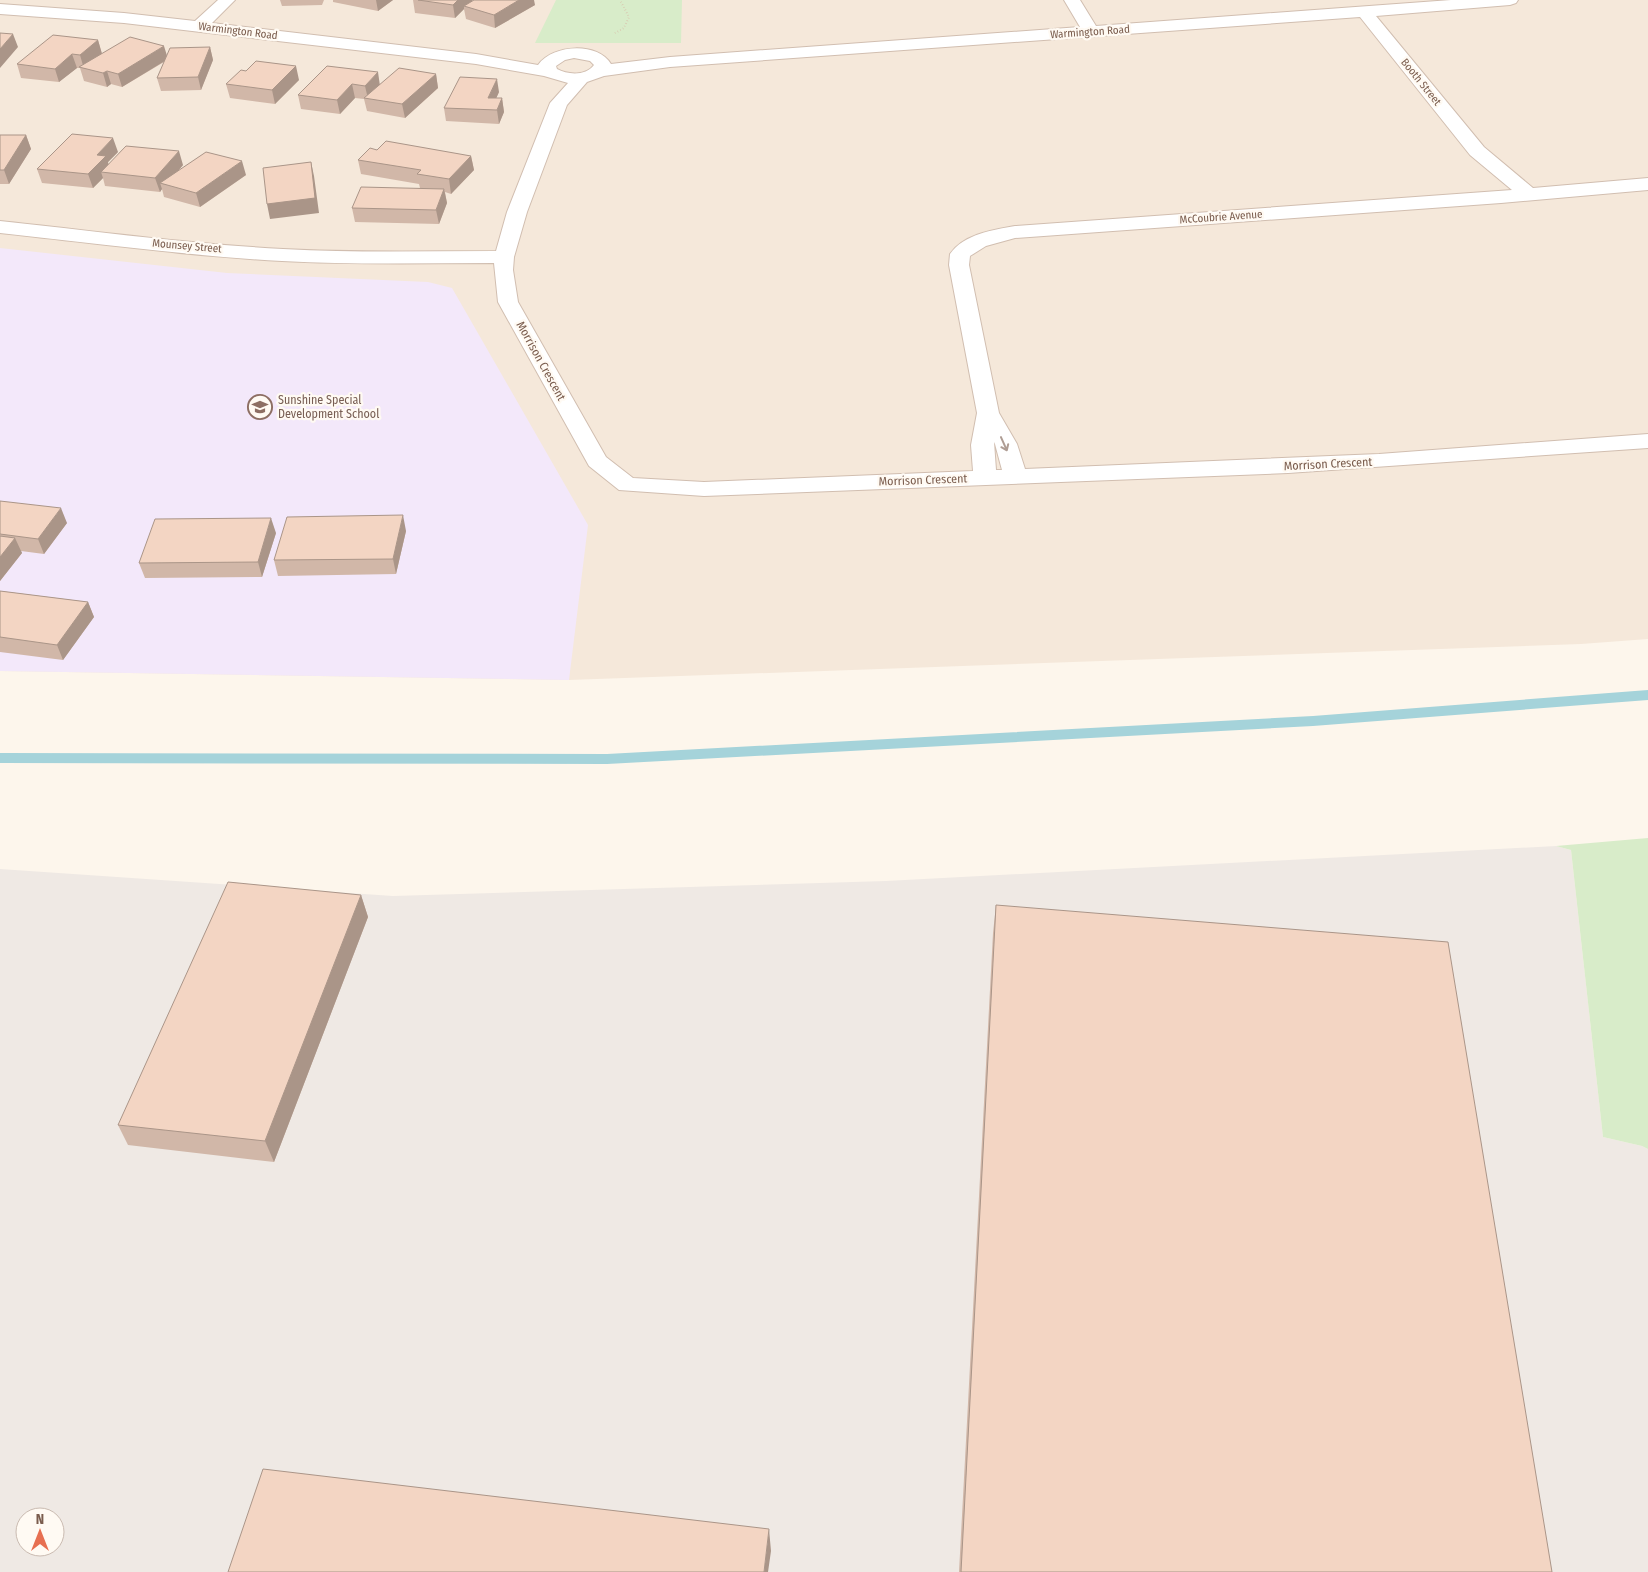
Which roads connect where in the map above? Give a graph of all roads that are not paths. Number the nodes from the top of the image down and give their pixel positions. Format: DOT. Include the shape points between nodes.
graph roads {
  1 [pos="227,0"];
  2 [pos="1072,0"];
  3 [pos="1510,0"];
  4 [pos="0,9"];
  5 [pos="1364,12"];
  6 [pos="198,27"];
  7 [pos="1091,32"];
  8 [pos="600,66"];
  9 [pos="554,69"];
  10 [pos="582,78"];
  11 [pos="559,103"];
  12 [pos="1477,151"];
  13 [pos="1648,184"];
  14 [pos="1528,194"];
  15 [pos="1501,197"];
  16 [pos="0,227"];
  17 [pos="503,263"];
  18 [pos="988,413"];
  19 [pos="1648,441"];
  20 [pos="1016,477"];
  21 [pos="985,478"];
  1 -- 6 [label="street"];
  2 -- 7 [label="street"];
  3 -- 5 [label="street, Warmington Road"];
  4 -- 6 [label="street, Warmington Road" via="72,13"];
  5 -- 7 [label="street, Warmington Road"];
  5 -- 12 [label="street, Booth Street"];
  6 -- 9 [label="street, Warmington Road"];
  7 -- 8 [label="street, Warmington Road"];
  8 -- 9 [label="street" via="590,55 574,53"];
  8 -- 10 [label="street"];
  9 -- 10 [label="street, Warmington Road"];
  9 -- 11 [label="street, Morrison Crescent"];
  10 -- 11 [label="street, Morrison Crescent"];
  11 -- 17 [label="street, Morrison Crescent" via="517,212"];
  12 -- 14 [label="street, Booth Street"];
  12 -- 15 [label="street, Booth Street" via="1487,176"];
  13 -- 14 [label="street, McCoubrie Avenue"];
  14 -- 15 [label="street, McCoubrie Avenue"];
  15 -- 18 [label="street, McCoubrie Avenue" via="1015,232 988,237 960,254 959,265"];
  16 -- 17 [label="street, Mounsey Street" via="179,246 449,266"];
  17 -- 21 [label="street, Morrison Crescent" via="508,302 597,461 627,485 704,489"];
  18 -- 20 [label="street, McCoubrie Avenue, one-way" via="1006,444"];
  18 -- 21 [label="street, McCoubrie Avenue" via="982,445"];
  19 -- 20 [label="street, Morrison Crescent" via="1379,462"];
  20 -- 21 [label="street, Morrison Crescent"];
}
